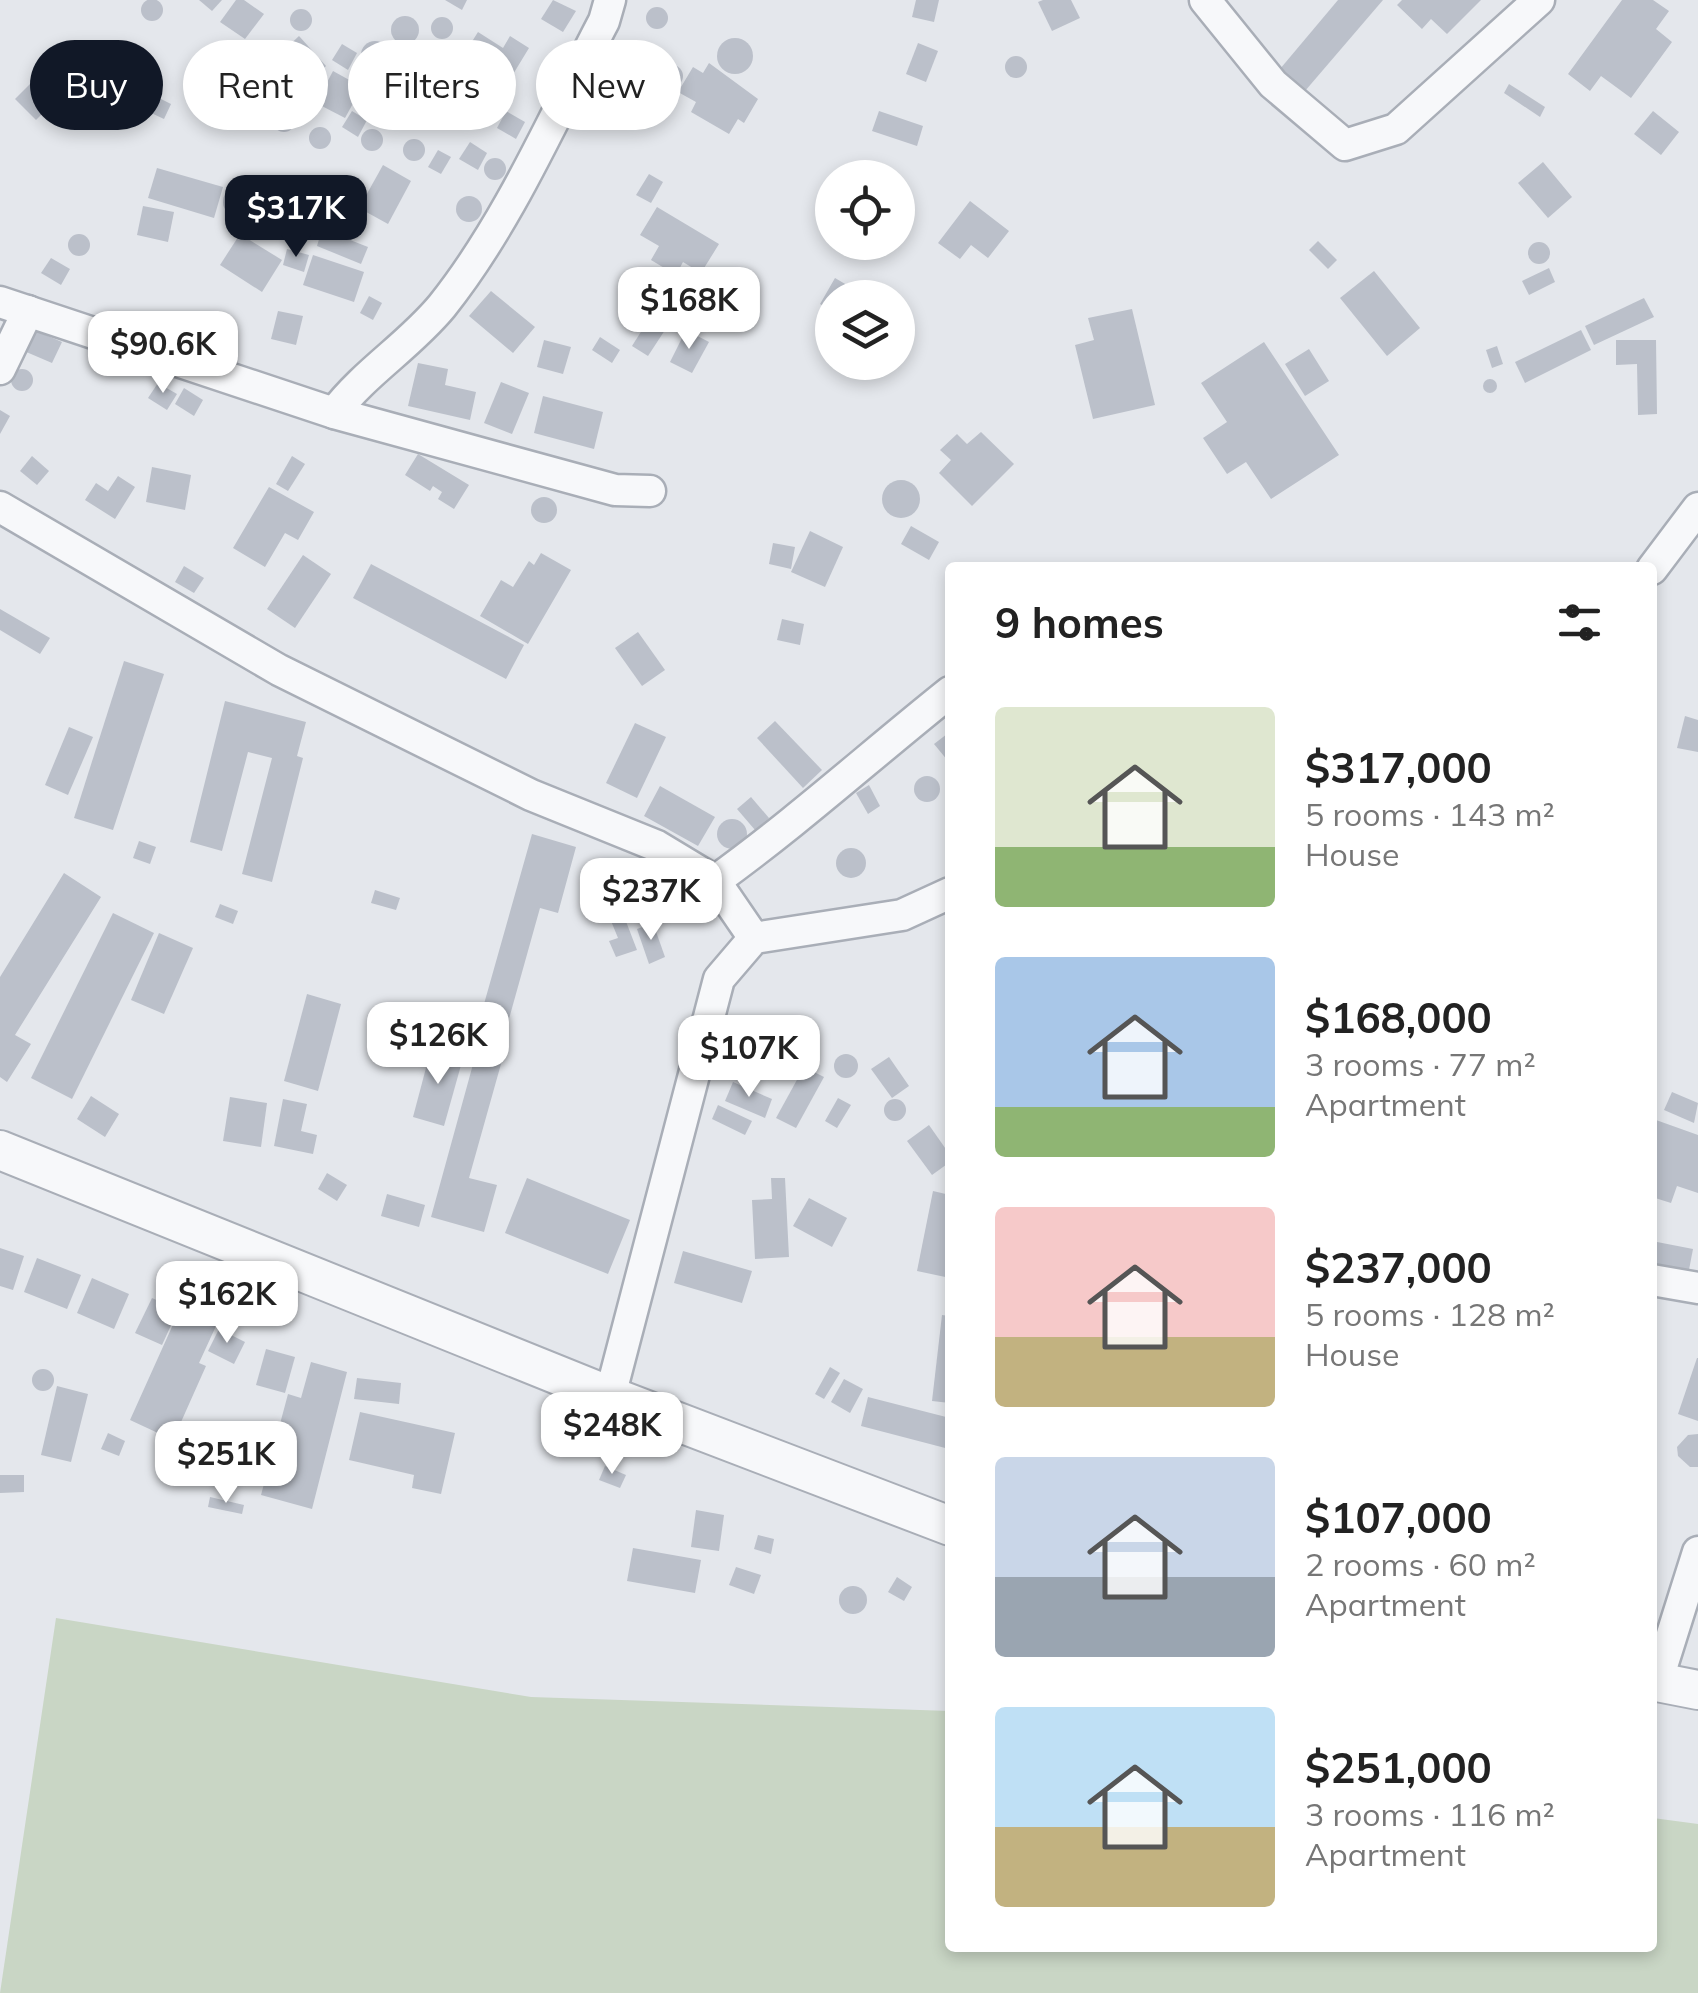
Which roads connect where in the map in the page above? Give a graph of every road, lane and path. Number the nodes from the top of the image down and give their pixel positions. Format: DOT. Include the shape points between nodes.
graph roads {
  1 [pos="610,0"];
  2 [pos="1205,0"];
  3 [pos="1539,0"];
  4 [pos="14,307"];
  5 [pos="0,369"];
  6 [pos="334,413"];
  7 [pos="650,491"];
  8 [pos="0,507"];
  9 [pos="1698,508"];
  10 [pos="1657,562"];
  11 [pos="945,696"];
  12 [pos="715,881"];
  13 [pos="945,895"];
  14 [pos="754,938"];
  15 [pos="0,1150"];
  16 [pos="1657,1281"];
  17 [pos="1698,1288"];
  18 [pos="610,1396"];
  19 [pos="945,1524"];
  20 [pos="1698,1552"];
  21 [pos="1657,1676"];
  22 [pos="1657,1682"];
  23 [pos="1698,1690"];
  1 -- 6 [label="street" via="485,242 442,305"];
  2 -- 3 [label="street" via="1273,84 1345,144 1396,128"];
  4 -- 5 [label="street"];
  4 -- 6 [label="street"];
  6 -- 7 [label="street" via="615,490"];
  8 -- 12 [label="street" via="279,670 531,794 657,846"];
  9 -- 10 [label="street"];
  11 -- 12 [label="street" via="803,817"];
  12 -- 14 [label="street"];
  13 -- 14 [label="street" via="902,916"];
  14 -- 18 [label="street" via="719,979"];
  15 -- 18 [label="street"];
  16 -- 17 [label="street"];
  18 -- 19 [label="street"];
  20 -- 21 [label="street"];
  22 -- 23 [label="street"];
}
